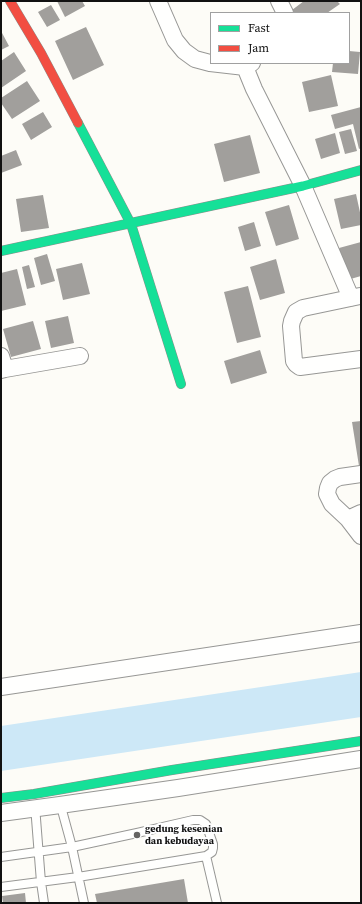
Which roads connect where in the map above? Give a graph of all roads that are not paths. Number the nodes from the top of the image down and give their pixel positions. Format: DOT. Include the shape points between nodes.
graph roads {
  1 [pos="10,1"];
  2 [pos="158,1"];
  3 [pos="279,1"];
  4 [pos="284,12"];
  5 [pos="210,62"];
  6 [pos="234,64"];
  7 [pos="248,65"];
  8 [pos="361,170"];
  9 [pos="303,186"];
  10 [pos="131,224"];
  11 [pos="1,251"];
  12 [pos="356,297"];
  13 [pos="80,356"];
  14 [pos="361,359"];
  15 [pos="2,365"];
  16 [pos="180,384"];
  17 [pos="361,474"];
  18 [pos="355,516"];
  19 [pos="361,536"];
  20 [pos="361,633"];
  21 [pos="1,687"];
  22 [pos="361,742"];
  23 [pos="361,759"];
  24 [pos="172,770"];
  25 [pos="178,788"];
  26 [pos="1,798"];
  27 [pos="58,798"];
  28 [pos="35,801"];
  29 [pos="1,813"];
  30 [pos="72,847"];
  31 [pos="39,851"];
  32 [pos="206,856"];
  33 [pos="1,857"];
  34 [pos="78,877"];
  35 [pos="41,882"];
  36 [pos="1,887"];
  37 [pos="44,903"];
  38 [pos="84,903"];
  39 [pos="217,903"];
  1 -- 10 [label="street" via="41,53"];
  2 -- 5 [label="street" via="175,40 184,51 195,59"];
  3 -- 4 [label="street"];
  6 -- 7 [label="street"];
  7 -- 9 [label="street" via="254,89"];
  8 -- 9 [label="street"];
  9 -- 10 [label="street"];
  9 -- 12 [label="street"];
  10 -- 11 [label="street"];
  10 -- 16 [label="street"];
  12 -- 14 [label="street" via="303,308 296,312 291,326 294,361 300,367"];
  13 -- 15 [label="street"];
  17 -- 18 [label="street" via="335,479 330,483 327,494 332,504"];
  18 -- 19 [label="street"];
  20 -- 21 [label="street"];
  22 -- 24 [label="street"];
  23 -- 25 [label="street"];
  24 -- 25 [label="street"];
  24 -- 27 [label="street"];
  25 -- 27 [label="street"];
  26 -- 28 [label="street"];
  27 -- 28 [label="street"];
  27 -- 30 [label="lane"];
  28 -- 29 [label="street"];
  28 -- 31 [label="lane"];
  30 -- 31 [label="lane"];
  30 -- 32 [label="lane" via="197,819 206,824 213,844 212,852"];
  30 -- 34 [label="lane"];
  31 -- 33 [label="lane"];
  31 -- 35 [label="lane"];
  32 -- 34 [label="lane"];
  32 -- 39 [label="lane"];
  34 -- 35 [label="lane"];
  34 -- 38 [label="lane"];
  35 -- 36 [label="lane"];
  35 -- 37 [label="lane"];
}
